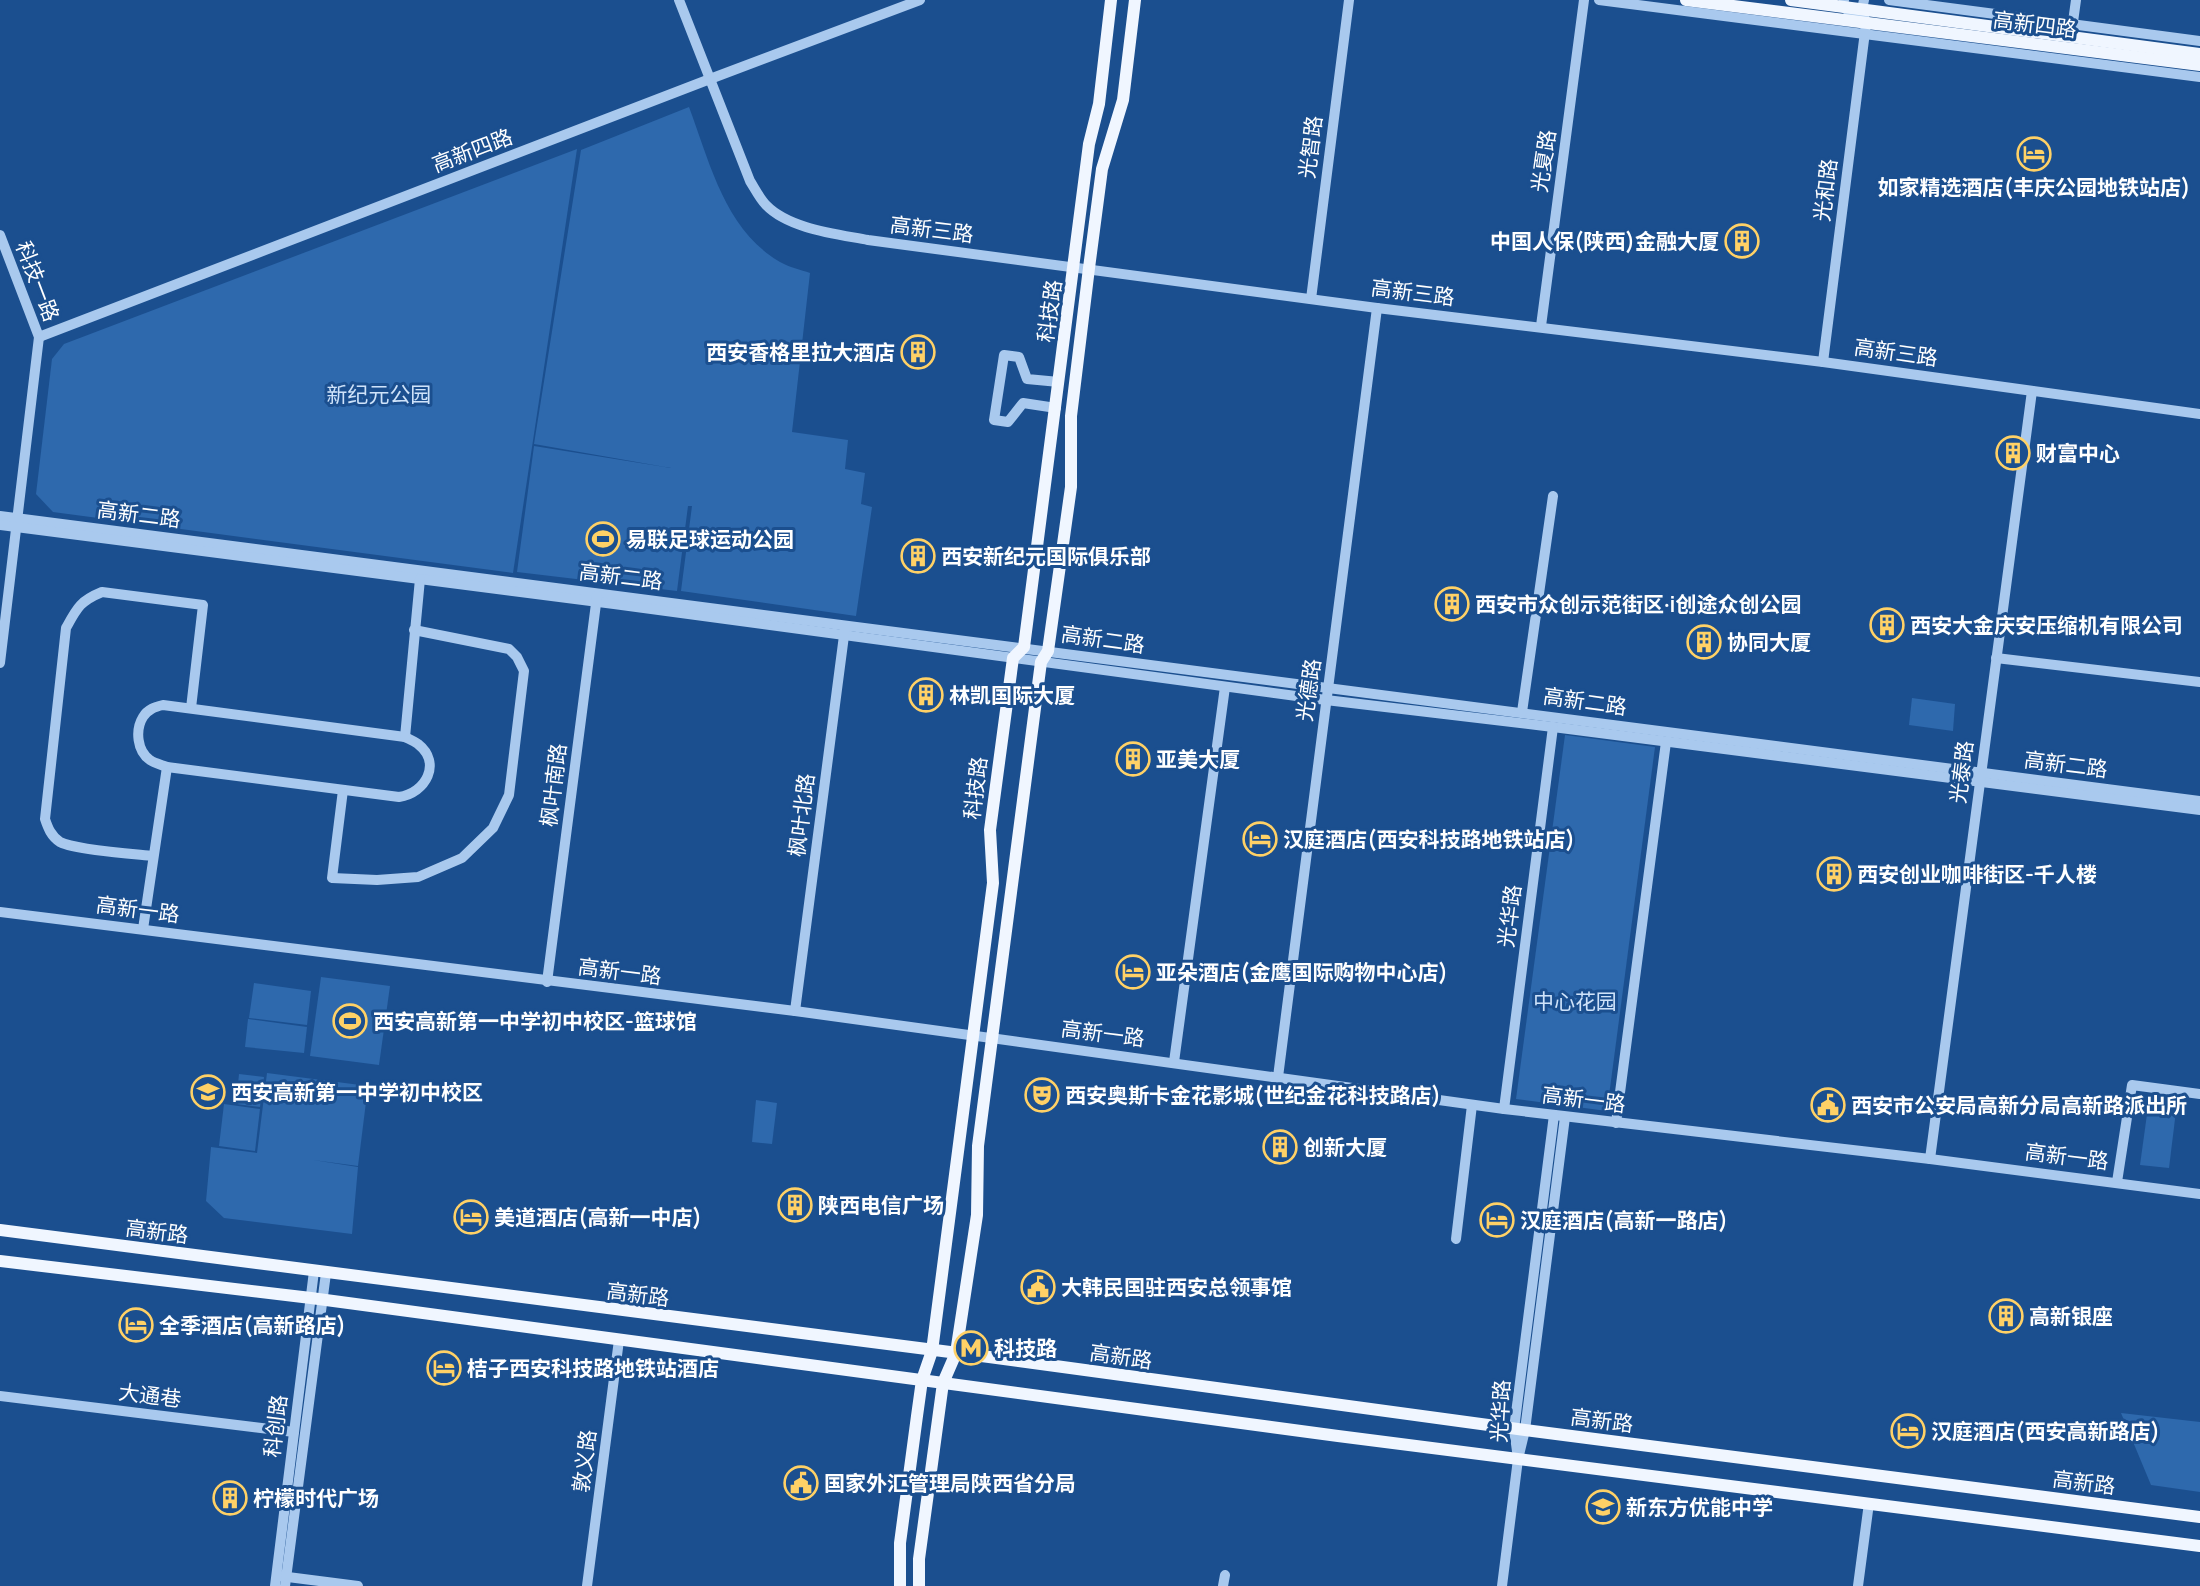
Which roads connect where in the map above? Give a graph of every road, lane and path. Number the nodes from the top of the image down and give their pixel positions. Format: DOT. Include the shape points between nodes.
graph roads {
  1 [pos="679,0"];
  2 [pos="920,0"];
  3 [pos="1111,0"];
  4 [pos="1135,0"];
  5 [pos="1349,0"];
  6 [pos="1584,0"];
  7 [pos="1599,0"];
  8 [pos="1686,0"];
  9 [pos="1791,0"];
  10 [pos="1889,0"];
  11 [pos="2076,0"];
  12 [pos="1843,3"];
  13 [pos="1863,5"];
  14 [pos="2073,24"];
  15 [pos="1866,29"];
  16 [pos="2071,37"];
  17 [pos="2200,41"];
  18 [pos="2200,54"];
  19 [pos="2200,65"];
  20 [pos="2200,77"];
  21 [pos="710,79"];
  22 [pos="0,235"];
  23 [pos="1074,267"];
  24 [pos="1089,268"];
  25 [pos="1311,299"];
  26 [pos="1377,308"];
  27 [pos="1541,327"];
  28 [pos="39,338"];
  29 [pos="1823,362"];
  30 [pos="1059,382"];
  31 [pos="2032,391"];
  32 [pos="1056,408"];
  33 [pos="2200,414"];
  34 [pos="1553,496"];
  35 [pos="0,516"];
  36 [pos="18,523"];
  37 [pos="0,525"];
  38 [pos="420,579"];
  39 [pos="597,597"];
  40 [pos="845,629"];
  41 [pos="414,630"];
  42 [pos="1024,647"];
  43 [pos="1045,656"];
  44 [pos="1013,658"];
  45 [pos="1996,658"];
  46 [pos="0,663"];
  47 [pos="2200,682"];
  48 [pos="1226,687"];
  49 [pos="1328,695"];
  50 [pos="191,708"];
  51 [pos="1522,712"];
  52 [pos="1553,727"];
  53 [pos="405,736"];
  54 [pos="1666,742"];
  55 [pos="167,767"];
  56 [pos="1980,777"];
  57 [pos="342,790"];
  58 [pos="2200,801"];
  59 [pos="2200,810"];
  60 [pos="153,856"];
  61 [pos="0,912"];
  62 [pos="143,929"];
  63 [pos="547,982"];
  64 [pos="795,1011"];
  65 [pos="974,1036"];
  66 [pos="991,1038"];
  67 [pos="1174,1062"];
  68 [pos="1278,1077"];
  69 [pos="2200,1094"];
  70 [pos="1472,1105"];
  71 [pos="1504,1109"];
  72 [pos="1559,1116"];
  73 [pos="1616,1123"];
  74 [pos="1930,1159"];
  75 [pos="2117,1182"];
  76 [pos="2200,1194"];
  77 [pos="0,1230"];
  78 [pos="1456,1239"];
  79 [pos="0,1261"];
  80 [pos="320,1272"];
  81 [pos="317,1299"];
  82 [pos="619,1340"];
  83 [pos="932,1351"];
  84 [pos="956,1353"];
  85 [pos="922,1380"];
  86 [pos="943,1383"];
  87 [pos="0,1396"];
  88 [pos="1520,1429"];
  89 [pos="294,1432"];
  90 [pos="1518,1459"];
  91 [pos="1869,1503"];
  92 [pos="2200,1516"];
  93 [pos="2200,1546"];
  94 [pos="281,1581"];
  95 [pos="358,1586"];
  96 [pos="587,1586"];
  97 [pos="900,1586"];
  98 [pos="919,1586"];
  99 [pos="1502,1586"];
  100 [pos="1858,1586"];
  1 -- 21 [label="street, 高新三路"];
  2 -- 21 [label="street, 高新四路"];
  3 -- 23 [label="main road, 科技路"];
  4 -- 24 [label="main road, 科技路" via="1123,100 1102,169"];
  5 -- 25 [label="street, 光智路"];
  6 -- 27 [label="street, 光夏路"];
  7 -- 15 [label="street"];
  8 -- 15 [label="main road, 高新四路"];
  9 -- 12 [label="main road, 高新四路"];
  10 -- 14 [label="street"];
  11 -- 14 [label="street"];
  12 -- 13 [label="main road, 高新四路"];
  12 -- 15 [label="street"];
  13 -- 15 [label="street"];
  13 -- 16 [label="main road, 高新四路"];
  14 -- 16 [label="street"];
  14 -- 17 [label="street"];
  15 -- 19 [label="main road, 高新四路"];
  15 -- 20 [label="street"];
  15 -- 29 [label="street, 光和路"];
  16 -- 18 [label="main road, 高新四路"];
  21 -- 23 [label="street, 高新三路" via="750,182 766,205 783,217 815,229 868,240"];
  21 -- 28 [label="street, 高新四路"];
  22 -- 28 [label="street, 科技一路"];
  23 -- 24 [label="street, 高新三路"];
  23 -- 30 [label="main road, 科技路"];
  24 -- 25 [label="street, 高新三路"];
  24 -- 43 [label="main road, 科技路" via="1071,416 1071,487"];
  25 -- 26 [label="street, 高新三路"];
  26 -- 27 [label="street, 高新三路"];
  26 -- 49 [label="street, 光德路"];
  27 -- 29 [label="street, 高新三路"];
  28 -- 36 [label="street, 科技一路"];
  29 -- 31 [label="street, 高新三路"];
  30 -- 32 [label="main road, 科技路"];
  30 -- 32 [label="street" via="1027,379 1019,357 1004,355 994,420 1008,422 1023,403"];
  31 -- 33 [label="street, 高新三路"];
  31 -- 45 [label="street, 光泰路"];
  32 -- 42 [label="main road, 科技路"];
  34 -- 51 [label="street"];
  35 -- 36 [label="street, 高新二路"];
  36 -- 37 [label="street, 高新二路"];
  36 -- 38 [label="street, 高新二路"];
  36 -- 39 [label="street, 高新二路"];
  36 -- 46 [label="street, 科技一路"];
  38 -- 39 [label="street, 高新二路"];
  38 -- 41 [label="street"];
  39 -- 40 [label="street, 高新二路"];
  39 -- 63 [label="street, 枫叶南路"];
  40 -- 42 [label="street, 高新二路"];
  40 -- 44 [label="street, 高新二路"];
  40 -- 64 [label="street, 枫叶北路"];
  41 -- 53 [label="street"];
  41 -- 57 [label="street" via="509,649 517,657 524,671 509,795 493,828 462,858 418,877 376,880 332,878"];
  42 -- 43 [label="street, 高新二路"];
  42 -- 44 [label="main road"];
  43 -- 44 [label="street, 高新二路"];
  43 -- 48 [label="street, 高新二路"];
  43 -- 49 [label="street, 高新二路"];
  43 -- 66 [label="main road, 科技路"];
  44 -- 65 [label="main road, 科技路" via="990,830 993,883"];
  45 -- 47 [label="street"];
  45 -- 56 [label="street, 光泰路"];
  48 -- 49 [label="street, 高新二路"];
  48 -- 67 [label="street"];
  49 -- 51 [label="street, 高新二路"];
  49 -- 52 [label="street, 高新二路"];
  49 -- 68 [label="street, 光德路"];
  50 -- 53 [label="street"];
  50 -- 55 [label="street" via="163,705 152,708 143,717 140,749 150,760"];
  50 -- 60 [label="street" via="203,605 102,592 78,605 66,628 45,819 49,832 61,842"];
  51 -- 56 [label="street, 高新二路"];
  52 -- 54 [label="street, 高新二路"];
  52 -- 71 [label="street, 光华路"];
  53 -- 57 [label="street" via="420,745 428,759 429,776 420,789 399,797"];
  54 -- 56 [label="street, 高新二路"];
  54 -- 73 [label="street"];
  55 -- 57 [label="street"];
  55 -- 60 [label="street"];
  56 -- 58 [label="street, 高新二路"];
  56 -- 59 [label="street, 高新二路"];
  56 -- 74 [label="street, 光泰路"];
  60 -- 62 [label="street"];
  61 -- 62 [label="street, 高新一路"];
  62 -- 63 [label="street, 高新一路"];
  63 -- 64 [label="street, 高新一路"];
  64 -- 65 [label="street, 高新一路"];
  65 -- 66 [label="street, 高新一路"];
  65 -- 83 [label="main road, 科技路"];
  66 -- 67 [label="street, 高新一路"];
  66 -- 84 [label="main road, 科技路" via="978,1146 977,1215"];
  67 -- 68 [label="street, 高新一路"];
  68 -- 70 [label="street, 高新一路"];
  69 -- 75 [label="street" via="2132,1085"];
  70 -- 71 [label="street, 高新一路"];
  70 -- 78 [label="street"];
  71 -- 72 [label="street, 高新一路"];
  72 -- 73 [label="street, 高新一路"];
  72 -- 88 [label="street, 光华路"];
  73 -- 74 [label="street, 高新一路"];
  74 -- 75 [label="street, 高新一路"];
  75 -- 76 [label="street, 高新一路"];
  77 -- 80 [label="main road, 高新路"];
  79 -- 81 [label="main road"];
  80 -- 81 [label="street, 科创路"];
  80 -- 83 [label="main road, 高新路"];
  81 -- 82 [label="main road"];
  81 -- 89 [label="street, 科创路"];
  81 -- 94 [label="street, 科创路"];
  82 -- 85 [label="main road"];
  82 -- 96 [label="street, 敦义路"];
  83 -- 84 [label="main road, 高新路"];
  83 -- 85 [label="main road, 科技路"];
  84 -- 86 [label="main road, 科技路"];
  84 -- 88 [label="main road, 高新路"];
  85 -- 86 [label="main road"];
  85 -- 97 [label="main road, 科技路" via="900,1543"];
  86 -- 90 [label="main road"];
  86 -- 98 [label="main road, 科技路" via="919,1558"];
  87 -- 89 [label="street, 大通巷"];
  88 -- 90 [label="street, 光华路"];
  88 -- 92 [label="main road, 高新路"];
  89 -- 94 [label="street, 科创路"];
  90 -- 91 [label="main road"];
  90 -- 99 [label="street, 光华路"];
  91 -- 93 [label="main road"];
  91 -- 100 [label="street"];
  94 -- 95 [label="street"];
}
